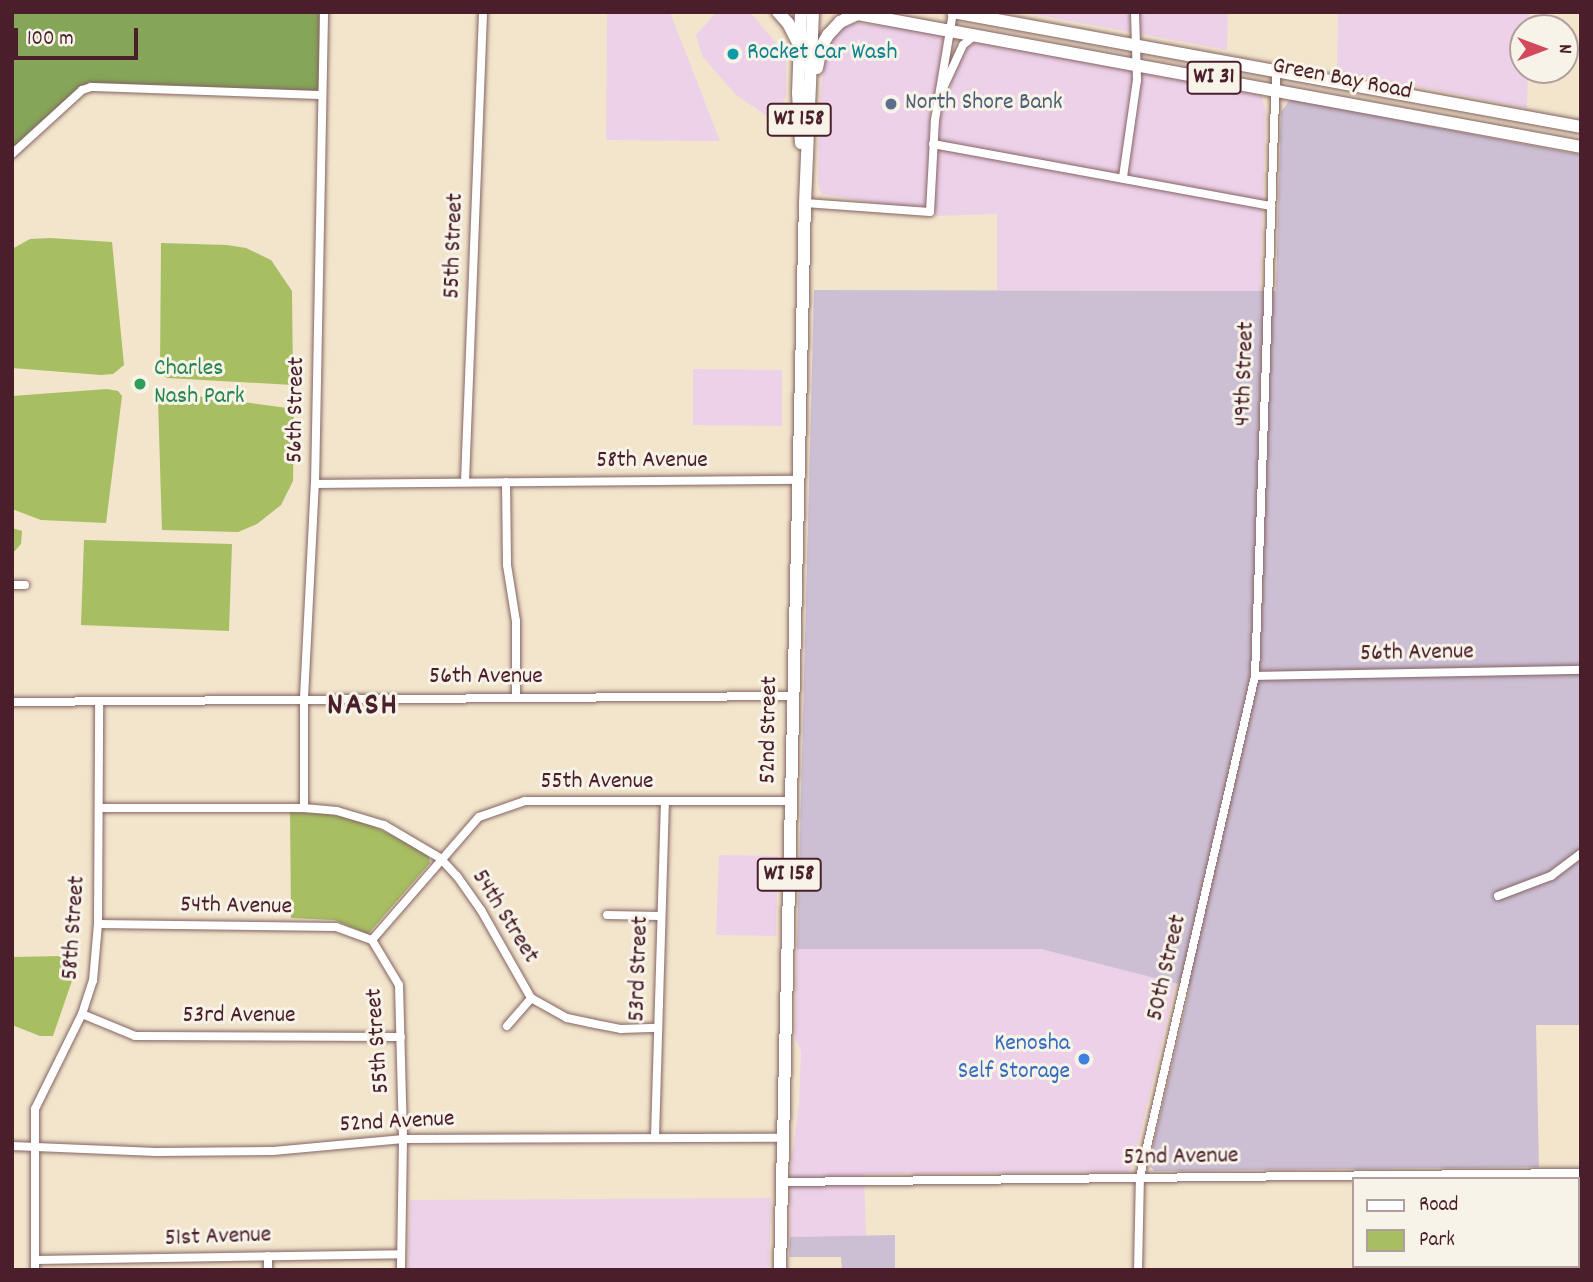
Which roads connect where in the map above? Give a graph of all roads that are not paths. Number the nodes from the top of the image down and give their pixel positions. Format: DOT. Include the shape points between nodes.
graph roads {
  1 [pos="324,12"];
  2 [pos="483,12"];
  3 [pos="778,12"];
  4 [pos="801,12"];
  5 [pos="813,12"];
  6 [pos="953,12"];
  7 [pos="1135,12"];
  8 [pos="852,13"];
  9 [pos="950,31"];
  10 [pos="974,36"];
  11 [pos="799,47"];
  12 [pos="1135,47"];
  13 [pos="1137,64"];
  14 [pos="1276,72"];
  15 [pos="1275,89"];
  16 [pos="941,92"];
  17 [pos="322,95"];
  18 [pos="808,120"];
  19 [pos="1581,127"];
  20 [pos="933,144"];
  21 [pos="1581,147"];
  22 [pos="12,154"];
  23 [pos="1123,177"];
  24 [pos="805,197"];
  25 [pos="1271,205"];
  26 [pos="798,480"];
  27 [pos="465,482"];
  28 [pos="506,482"];
  29 [pos="315,484"];
  30 [pos="25,584"];
  31 [pos="12,585"];
  32 [pos="1581,670"];
  33 [pos="1255,676"];
  34 [pos="792,696"];
  35 [pos="304,698"];
  36 [pos="516,698"];
  37 [pos="12,702"];
  38 [pos="99,702"];
  39 [pos="790,801"];
  40 [pos="665,802"];
  41 [pos="100,808"];
  42 [pos="304,808"];
  43 [pos="1581,853"];
  44 [pos="440,858"];
  45 [pos="1498,896"];
  46 [pos="607,915"];
  47 [pos="661,916"];
  48 [pos="98,924"];
  49 [pos="372,940"];
  50 [pos="531,998"];
  51 [pos="82,1014"];
  52 [pos="507,1026"];
  53 [pos="658,1028"];
  54 [pos="401,1037"];
  55 [pos="654,1137"];
  56 [pos="783,1138"];
  57 [pos="403,1139"];
  58 [pos="12,1146"];
  59 [pos="34,1146"];
  60 [pos="1581,1173"];
  61 [pos="1140,1177"];
  62 [pos="782,1181"];
  63 [pos="401,1254"];
  64 [pos="268,1256"];
  65 [pos="35,1260"];
  66 [pos="150,1260"];
  67 [pos="35,1270"];
  68 [pos="150,1270"];
  69 [pos="268,1270"];
  70 [pos="401,1270"];
  71 [pos="779,1270"];
  72 [pos="1138,1270"];
  1 -- 17 [label="street, 56th Street"];
  2 -- 27 [label="street, 55th Street"];
  3 -- 11 [label="main road" via="792,28"];
  4 -- 11 [label="main road, 52nd Street / WI 158"];
  5 -- 18 [label="main road, 52nd Street / WI 158"];
  6 -- 9 [label="street"];
  6 -- 12 [label="main road, Green Bay Road / WI 31"];
  7 -- 12 [label="street"];
  8 -- 9 [label="main road, Green Bay Road / WI 31"];
  8 -- 18 [label="main road" via="821,47"];
  9 -- 10 [label="main road, Green Bay Road / WI 31"];
  9 -- 16 [label="street"];
  10 -- 13 [label="main road, Green Bay Road / WI 31"];
  10 -- 16 [label="street" via="963,45"];
  11 -- 24 [label="main road, 52nd Street / WI 158" via="798,114"];
  12 -- 13 [label="street"];
  12 -- 14 [label="main road, Green Bay Road / WI 31"];
  13 -- 15 [label="main road, Green Bay Road / WI 31"];
  13 -- 23 [label="street"];
  14 -- 15 [label="street, 49th Street"];
  14 -- 19 [label="main road, Green Bay Road / WI 31"];
  15 -- 21 [label="main road, Green Bay Road / WI 31"];
  15 -- 25 [label="street, 49th Street"];
  16 -- 20 [label="street"];
  17 -- 22 [label="street" via="91,87 82,90"];
  17 -- 29 [label="street, 56th Street"];
  18 -- 24 [label="main road, 52nd Street / WI 158"];
  20 -- 23 [label="street"];
  20 -- 24 [label="street" via="930,212"];
  23 -- 25 [label="street"];
  24 -- 26 [label="main road, 52nd Street / WI 158"];
  25 -- 33 [label="street, 49th Street"];
  26 -- 28 [label="street, 58th Avenue"];
  26 -- 34 [label="main road, 52nd Street / WI 158"];
  27 -- 28 [label="street, 58th Avenue"];
  27 -- 29 [label="street, 58th Avenue"];
  28 -- 36 [label="street" via="508,565 516,621"];
  29 -- 35 [label="street, 56th Street"];
  30 -- 31 [label="street"];
  32 -- 33 [label="street, 56th Avenue"];
  33 -- 61 [label="street, 50th Street"];
  34 -- 36 [label="street, 56th Avenue"];
  34 -- 39 [label="main road, 52nd Street / WI 158"];
  35 -- 36 [label="street, 56th Avenue"];
  35 -- 38 [label="street, 56th Avenue"];
  35 -- 42 [label="street, 56th Street"];
  37 -- 38 [label="street, 56th Avenue"];
  38 -- 41 [label="street, 58th Street"];
  39 -- 40 [label="street, 55th Avenue"];
  39 -- 56 [label="main road, 52nd Street / WI 158"];
  40 -- 44 [label="street, 55th Avenue" via="525,802 479,817"];
  40 -- 47 [label="street, 53rd Street"];
  41 -- 42 [label="street"];
  41 -- 48 [label="street, 58th Street"];
  42 -- 44 [label="street" via="337,811 384,825"];
  43 -- 45 [label="street" via="1551,876"];
  44 -- 49 [label="street, 55th Avenue"];
  44 -- 50 [label="street, 54th Street" via="481,910"];
  46 -- 47 [label="street"];
  47 -- 53 [label="street, 53rd Street"];
  48 -- 49 [label="street, 54th Avenue" via="336,927"];
  48 -- 51 [label="street, 58th Street" via="93,981"];
  49 -- 54 [label="street, 55th Street" via="399,985"];
  50 -- 52 [label="street"];
  50 -- 53 [label="street" via="590,1023 621,1030"];
  51 -- 54 [label="street, 53rd Avenue" via="135,1036"];
  51 -- 59 [label="street, 58th Street" via="35,1109"];
  53 -- 55 [label="street, 53rd Street"];
  54 -- 57 [label="street, 55th Street"];
  55 -- 56 [label="street, 52nd Avenue"];
  55 -- 57 [label="street, 52nd Avenue"];
  56 -- 62 [label="main road, 52nd Street / WI 158"];
  57 -- 59 [label="street, 52nd Avenue" via="273,1151"];
  57 -- 63 [label="street, 55th Street"];
  58 -- 59 [label="street, 52nd Avenue"];
  59 -- 65 [label="street, 58th Street"];
  60 -- 61 [label="street, 52nd Avenue"];
  61 -- 62 [label="street, 52nd Avenue"];
  61 -- 72 [label="street, 50th Street"];
  62 -- 71 [label="main road, 52nd Street / WI 158"];
  63 -- 64 [label="street, 51st Avenue"];
  63 -- 70 [label="street, 55th Street"];
  64 -- 66 [label="street, 51st Avenue"];
  64 -- 69 [label="street"];
  65 -- 66 [label="street, 51st Avenue"];
  65 -- 67 [label="street, 58th Street"];
  66 -- 68 [label="street"];
}
